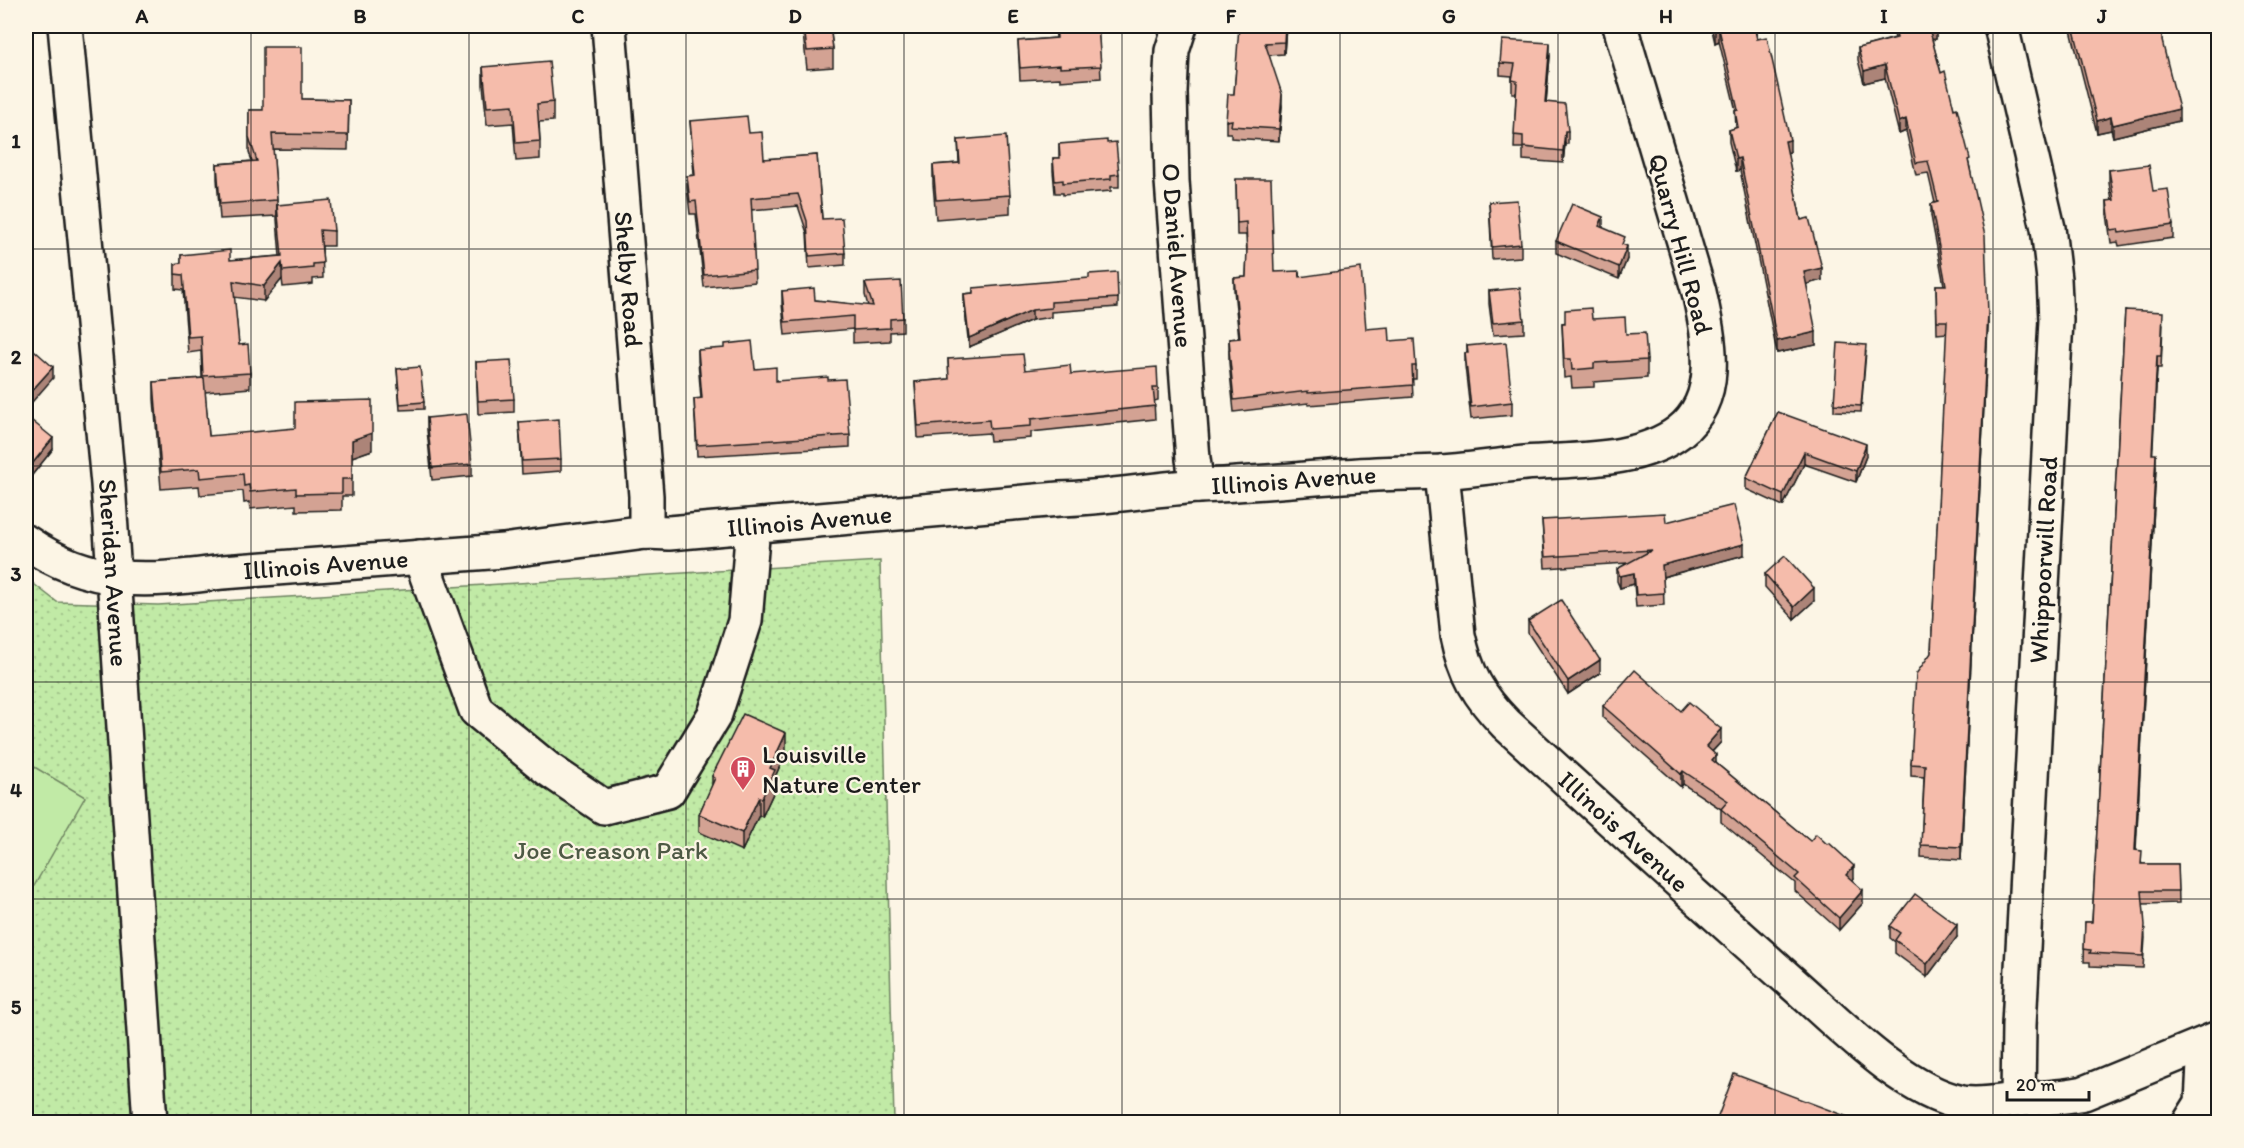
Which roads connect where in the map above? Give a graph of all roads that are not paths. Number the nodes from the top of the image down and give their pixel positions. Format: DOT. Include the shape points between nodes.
graph roads {
  1 [pos="65,26"];
  2 [pos="609,26"];
  3 [pos="1180,26"];
  4 [pos="1620,26"];
  5 [pos="2001,26"];
  6 [pos="1442,472"];
  7 [pos="1197,486"];
  8 [pos="753,526"];
  9 [pos="646,532"];
  10 [pos="26,542"];
  11 [pos="420,557"];
  12 [pos="113,577"];
  13 [pos="2212,1041"];
  14 [pos="2018,1100"];
  15 [pos="150,1122"];
  16 [pos="2190,1122"];
  1 -- 12 [label="street, Sheridan Avenue" via="108,483"];
  2 -- 9 [label="street, Shelby Road"];
  3 -- 7 [label="street, O Daniel Avenue" via="1172,51 1172,181"];
  4 -- 6 [label="street, Quarry Hill Road" via="1699,292 1710,364 1706,391 1695,415 1680,431 1657,445 1606,457"];
  5 -- 14 [label="street, Whippoorwill Road" via="2048,228 2056,320"];
  6 -- 7 [label="street, Illinois Avenue"];
  6 -- 14 [label="street, Illinois Avenue" via="1458,635 1463,660 1486,703 1725,924 1901,1074 1962,1103"];
  7 -- 8 [label="street, Illinois Avenue"];
  8 -- 9 [label="street, Illinois Avenue"];
  8 -- 11 [label="street" via="745,621 715,714 668,791 604,807 548,769 476,710"];
  9 -- 11 [label="street, Illinois Avenue" via="503,551"];
  10 -- 12 [label="street, Illinois Avenue" via="67,566"];
  11 -- 12 [label="street, Illinois Avenue" via="188,577"];
  12 -- 15 [label="street, Sheridan Avenue"];
  13 -- 14 [label="street, Illinois Avenue" via="2084,1094"];
  13 -- 16 [label="street" via="2202,1103"];
}
